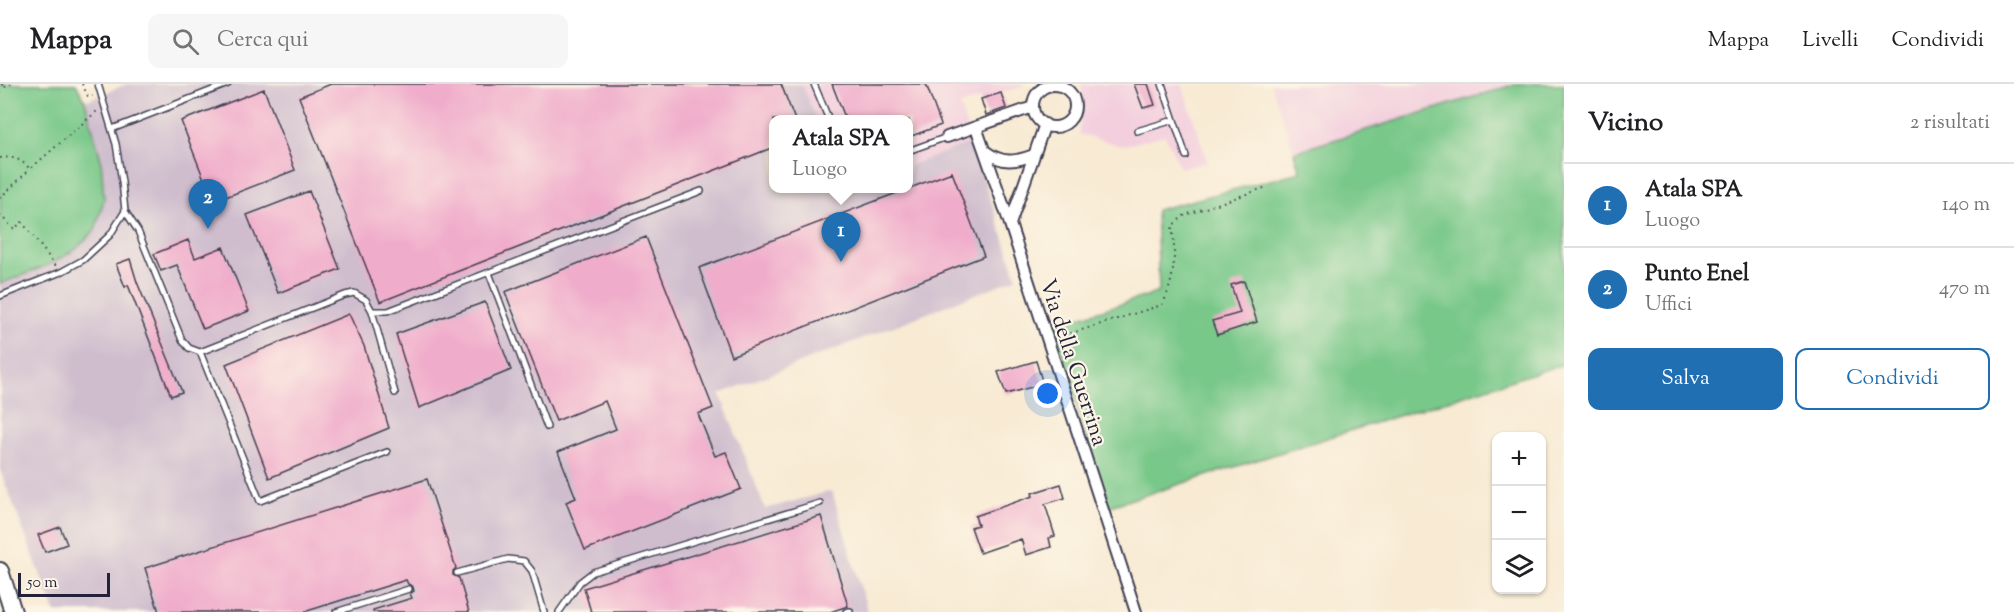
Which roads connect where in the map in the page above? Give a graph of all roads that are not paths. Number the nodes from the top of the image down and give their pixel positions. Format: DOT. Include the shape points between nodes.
graph roads {
  1 [pos="98,84"];
  2 [pos="228,84"];
  3 [pos="814,84"];
  4 [pos="1162,84"];
  5 [pos="1064,86"];
  6 [pos="1033,107"];
  7 [pos="827,115"];
  8 [pos="1174,120"];
  9 [pos="1045,124"];
  10 [pos="976,127"];
  11 [pos="112,129"];
  12 [pos="1137,131"];
  13 [pos="947,137"];
  14 [pos="913,150"];
  15 [pos="985,151"];
  16 [pos="1034,155"];
  17 [pos="1186,156"];
  18 [pos="700,191"];
  19 [pos="125,211"];
  20 [pos="1010,224"];
  21 [pos="489,273"];
  22 [pos="0,296"];
  23 [pos="372,311"];
  24 [pos="200,352"];
  25 [pos="395,393"];
  26 [pos="547,428"];
  27 [pos="387,452"];
  28 [pos="820,503"];
  29 [pos="0,571"];
  30 [pos="457,573"];
  31 [pos="409,589"];
  32 [pos="0,592"];
  33 [pos="11,612"];
  34 [pos="336,612"];
  35 [pos="544,612"];
  36 [pos="559,612"];
  37 [pos="1136,612"];
  1 -- 11 [label="lane"];
  2 -- 11 [label="lane"];
  3 -- 7 [label="lane"];
  4 -- 8 [label="lane"];
  5 -- 6 [label="street" via="1040,90"];
  5 -- 9 [label="street" via="1074,99 1072,116 1057,126"];
  6 -- 9 [label="street"];
  6 -- 10 [label="street"];
  8 -- 12 [label="lane"];
  8 -- 17 [label="lane"];
  9 -- 16 [label="street"];
  10 -- 13 [label="street"];
  10 -- 15 [label="street, Via della Guerrina"];
  11 -- 19 [label="lane"];
  13 -- 14 [label="lane"];
  15 -- 16 [label="street" via="994,159 1007,162"];
  15 -- 20 [label="street, Via della Guerrina"];
  16 -- 20 [label="street"];
  18 -- 21 [label="lane"];
  19 -- 22 [label="lane" via="110,235 83,260"];
  19 -- 24 [label="lane" via="138,231 182,340"];
  20 -- 37 [label="street, Via della Guerrina"];
  21 -- 23 [label="lane" via="388,311"];
  21 -- 26 [label="lane"];
  23 -- 24 [label="lane" via="366,300 354,293 345,295"];
  23 -- 25 [label="lane"];
  24 -- 27 [label="lane" via="260,501"];
  28 -- 36 [label="lane" via="593,572 580,582"];
  29 -- 33 [label="main road"];
  30 -- 35 [label="lane" via="508,559 524,561 532,571"];
  31 -- 34 [label="lane"];
  32 -- 33 [label="main road"];
}
